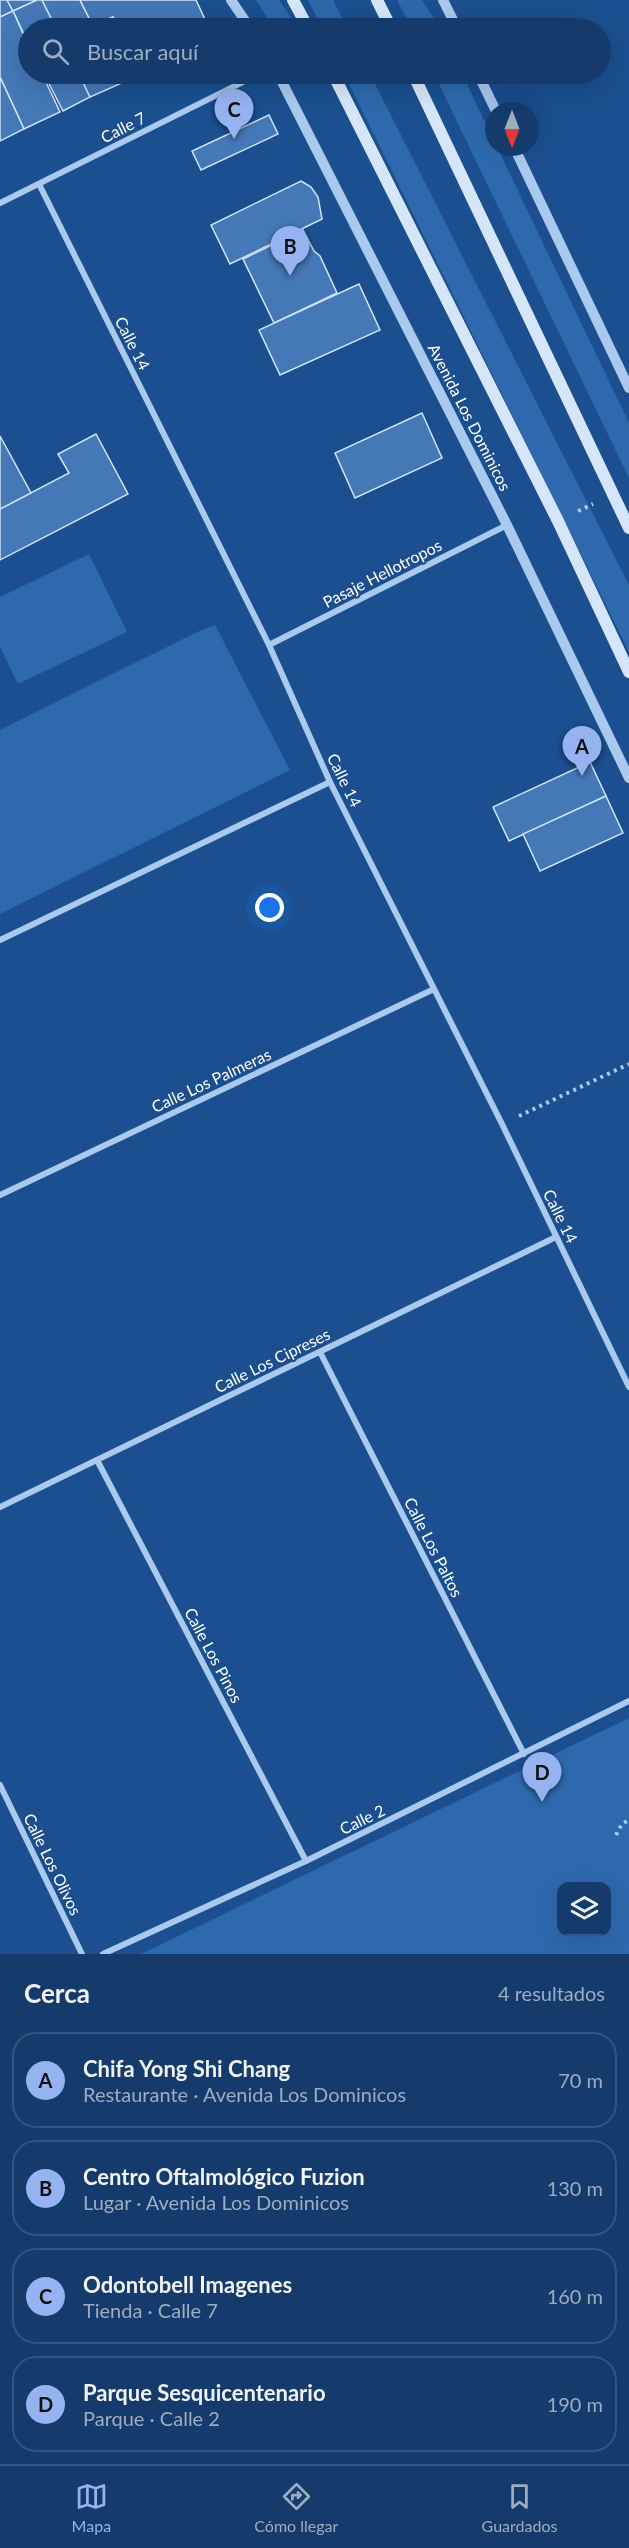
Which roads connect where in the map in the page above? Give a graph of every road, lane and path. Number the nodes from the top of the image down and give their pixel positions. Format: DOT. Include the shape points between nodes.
graph roads {
  1 [pos="231,0"];
  2 [pos="293,0"];
  3 [pos="377,0"];
  4 [pos="443,0"];
  5 [pos="243,18"];
  6 [pos="303,18"];
  7 [pos="386,18"];
  8 [pos="452,18"];
  9 [pos="239,84"];
  10 [pos="283,84"];
  11 [pos="338,84"];
  12 [pos="418,84"];
  13 [pos="483,84"];
  14 [pos="492,102"];
  15 [pos="518,156"];
  16 [pos="39,184"];
  17 [pos="0,203"];
  18 [pos="629,388"];
  19 [pos="507,525"];
  20 [pos="629,528"];
  21 [pos="269,645"];
  22 [pos="629,672"];
  23 [pos="629,778"];
  24 [pos="330,782"];
  25 [pos="0,940"];
  26 [pos="434,989"];
  27 [pos="629,1064"];
  28 [pos="502,1124"];
  29 [pos="0,1195"];
  30 [pos="556,1237"];
  31 [pos="320,1352"];
  32 [pos="629,1387"];
  33 [pos="97,1460"];
  34 [pos="0,1508"];
  35 [pos="629,1701"];
  36 [pos="524,1754"];
  37 [pos="0,1785"];
  38 [pos="629,1820"];
  39 [pos="615,1835"];
  40 [pos="306,1861"];
  41 [pos="82,1954"];
  42 [pos="103,1954"];
  1 -- 5 [label="street"];
  2 -- 6 [label="main road"];
  3 -- 7 [label="main road"];
  4 -- 8 [label="street"];
  9 -- 16 [label="street, Calle 7"];
  10 -- 19 [label="street, Avenida Los Dominicos"];
  11 -- 22 [label="main road, Avenida Los Dominicos" via="558,521"];
  12 -- 20 [label="main road"];
  13 -- 14 [label="street"];
  15 -- 18 [label="street"];
  16 -- 17 [label="street, Calle 7"];
  16 -- 21 [label="street, Calle 14"];
  19 -- 21 [label="street, Pasaje Hellotropos"];
  19 -- 23 [label="street, Avenida Los Dominicos"];
  21 -- 24 [label="street, Calle 14"];
  24 -- 25 [label="street"];
  24 -- 26 [label="street, Calle 14"];
  26 -- 28 [label="street, Calle 14"];
  26 -- 29 [label="street, Calle Los Palmeras"];
  27 -- 28 [label="path"];
  28 -- 30 [label="street, Calle 14"];
  30 -- 31 [label="street, Calle Los Cipreses"];
  30 -- 32 [label="street, Calle 14"];
  31 -- 33 [label="street, Calle Los Cipreses"];
  31 -- 36 [label="street, Calle Los Paltos"];
  33 -- 34 [label="street, Calle Los Cipreses"];
  33 -- 40 [label="street, Calle Los Pinos"];
  35 -- 36 [label="street, Calle 2"];
  36 -- 40 [label="street, Calle 2"];
  37 -- 41 [label="street, Calle Los Olivos"];
  38 -- 39 [label="path"];
  40 -- 42 [label="street, Calle 2"];
}
